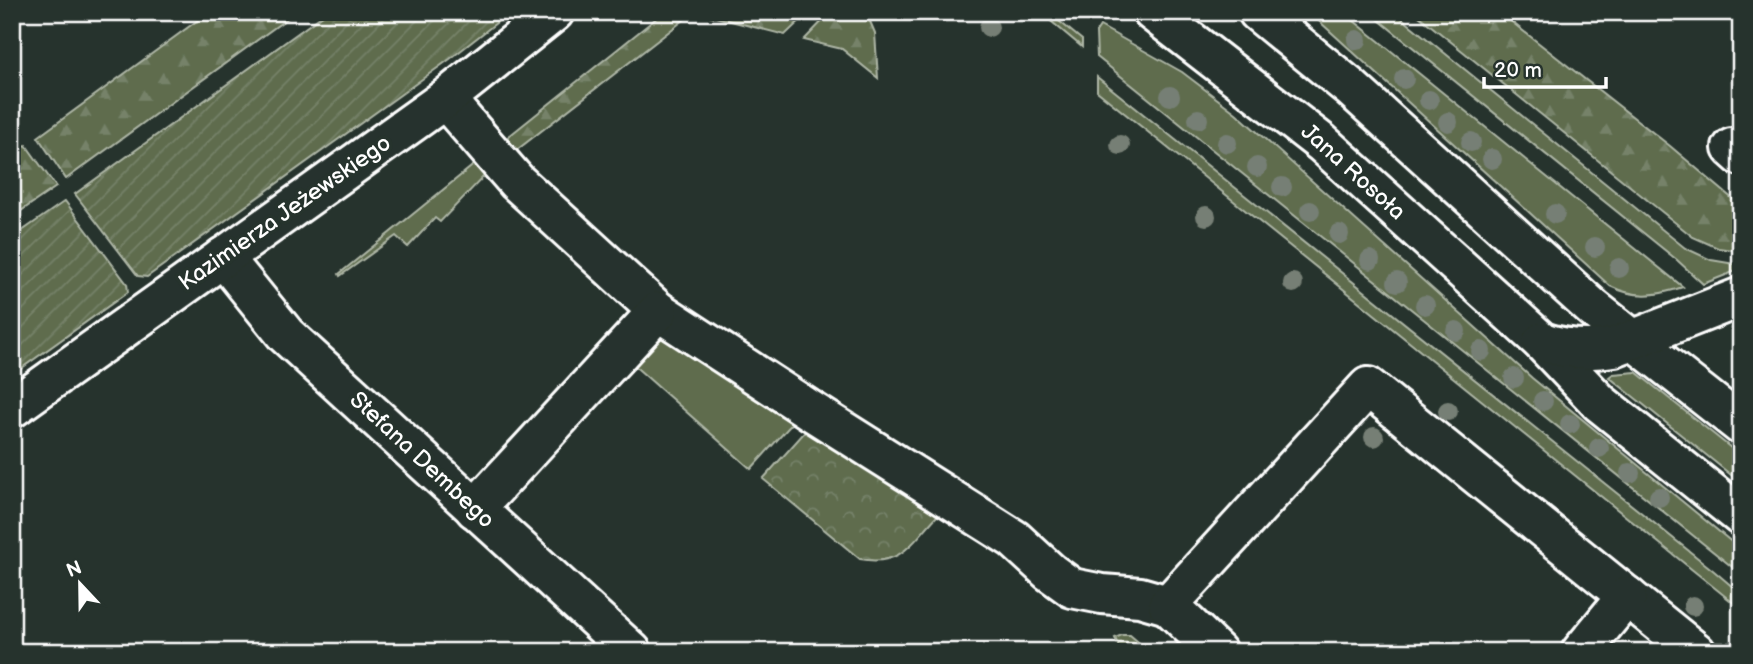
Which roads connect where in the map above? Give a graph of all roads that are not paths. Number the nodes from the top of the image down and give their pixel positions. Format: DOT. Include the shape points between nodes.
graph roads {
  1 [pos="554,12"];
  2 [pos="1153,12"];
  3 [pos="1258,12"];
  4 [pos="446,99"];
  5 [pos="223,257"];
  6 [pos="1741,298"];
  7 [pos="658,311"];
  8 [pos="1634,339"];
  9 [pos="1542,342"];
  10 [pos="12,408"];
  11 [pos="1741,425"];
  12 [pos="475,509"];
  13 [pos="1741,516"];
  14 [pos="1627,596"];
  15 [pos="1168,605"];
  16 [pos="632,652"];
  17 [pos="1217,652"];
  18 [pos="1581,652"];
  19 [pos="1696,652"];
  1 -- 4 [label="street, Kazimierza Jeżewskiego"];
  2 -- 9 [label="street, Jana Rosoła" via="1322,143"];
  3 -- 8 [label="street" via="1351,88 1576,293"];
  4 -- 5 [label="street, Kazimierza Jeżewskiego"];
  4 -- 7 [label="street" via="517,182"];
  5 -- 10 [label="street, Kazimierza Jeżewskiego"];
  5 -- 12 [label="street, Stefana Dembego" via="286,335"];
  6 -- 8 [label="street, Jana Rosoła"];
  7 -- 12 [label="street"];
  7 -- 15 [label="street" via="1014,539 1072,588"];
  8 -- 9 [label="street, Jana Rosoła" via="1594,350"];
  8 -- 11 [label="street"];
  9 -- 13 [label="street, Jana Rosoła" via="1600,403"];
  12 -- 16 [label="street, Stefana Dembego"];
  14 -- 15 [label="street" via="1368,387"];
  14 -- 18 [label="street"];
  14 -- 19 [label="street"];
  15 -- 17 [label="street"];
}
